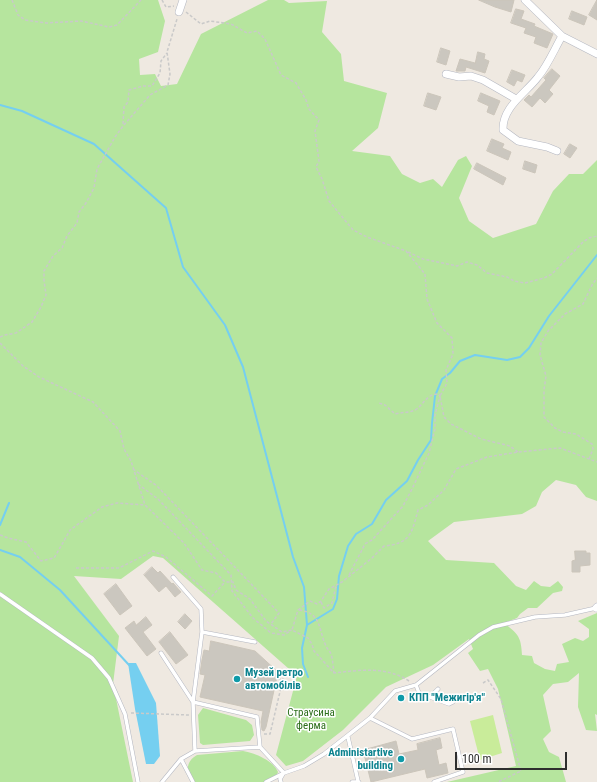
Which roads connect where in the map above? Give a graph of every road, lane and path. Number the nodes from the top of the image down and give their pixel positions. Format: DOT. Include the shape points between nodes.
graph roads {
  1 [pos="12,0"];
  2 [pos="141,0"];
  3 [pos="162,0"];
  4 [pos="525,0"];
  5 [pos="182,2"];
  6 [pos="179,12"];
  7 [pos="562,36"];
  8 [pos="167,52"];
  9 [pos="597,54"];
  10 [pos="446,74"];
  11 [pos="516,100"];
  12 [pos="123,126"];
  13 [pos="557,151"];
  14 [pos="597,236"];
  15 [pos="406,251"];
  16 [pos="597,278"];
  17 [pos="0,337"];
  18 [pos="0,343"];
  19 [pos="440,396"];
  20 [pos="379,403"];
  21 [pos="518,452"];
  22 [pos="589,460"];
  23 [pos="597,462"];
  24 [pos="133,468"];
  25 [pos="138,484"];
  26 [pos="146,505"];
  27 [pos="0,534"];
  28 [pos="76,568"];
  29 [pos="173,577"];
  30 [pos="348,577"];
  31 [pos="224,582"];
  32 [pos="233,582"];
  33 [pos="336,586"];
  34 [pos="0,594"];
  35 [pos="321,601"];
  36 [pos="596,608"];
  37 [pos="298,610"];
  38 [pos="271,624"];
  39 [pos="292,630"];
  40 [pos="202,632"];
  41 [pos="255,642"];
  42 [pos="161,653"];
  43 [pos="334,673"];
  44 [pos="276,679"];
  45 [pos="483,683"];
  46 [pos="416,685"];
  47 [pos="438,689"];
  48 [pos="430,697"];
  49 [pos="193,702"];
  50 [pos="453,702"];
  51 [pos="131,713"];
  52 [pos="194,715"];
  53 [pos="370,718"];
  54 [pos="259,734"];
  55 [pos="348,737"];
  56 [pos="260,747"];
  57 [pos="195,751"];
  58 [pos="181,759"];
  59 [pos="284,773"];
  60 [pos="138,782"];
  61 [pos="162,782"];
  62 [pos="193,782"];
  63 [pos="266,782"];
  64 [pos="281,782"];
  65 [pos="352,782"];
  66 [pos="358,782"];
  67 [pos="434,782"];
  68 [pos="498,782"];
  1 -- 2 [label="path" via="18,15 25,20 46,23 81,21 109,27 117,25"];
  3 -- 5 [label="path" via="166,7"];
  4 -- 7 [label="street"];
  5 -- 6 [label="street"];
  6 -- 8 [label="path"];
  6 -- 15 [label="path" via="187,12 201,24 210,21 231,24 247,33 257,31 265,39 281,75 296,83 309,109 319,120 315,131 319,161 316,167 329,201 353,230"];
  7 -- 9 [label="street"];
  7 -- 11 [label="street" via="539,76"];
  8 -- 12 [label="path" via="170,74 168,85 150,95"];
  8 -- 12 [label="path" via="161,61 160,73 152,86 129,90 128,102 124,107"];
  10 -- 11 [label="street" via="471,76 483,80"];
  11 -- 13 [label="street" via="502,122 503,130 518,141"];
  12 -- 17 [label="path" via="97,169 94,188 79,212 77,223 44,271 46,295 41,307 32,322 16,333"];
  14 -- 15 [label="path" via="583,242 552,274 525,283 487,273 477,265 467,262 457,266 424,259"];
  15 -- 19 [label="path" via="425,274 427,299 437,323 452,338 453,354 446,370 447,383"];
  16 -- 22 [label="path" via="583,304 565,314 548,331 541,343 540,355 546,376 544,416 555,428 576,434 592,444"];
  18 -- 24 [label="path" via="23,366 39,377 93,402 120,431 124,449"];
  19 -- 20 [label="path" via="430,395 414,410 406,413 396,414"];
  19 -- 21 [label="path" via="444,417 451,424 481,439 510,446"];
  19 -- 30 [label="path" via="429,453 415,483 403,506 372,540 365,544"];
  21 -- 22 [label="path" via="560,448"];
  21 -- 30 [label="path" via="487,457 456,469 444,490 428,505 418,510 407,539 396,545 384,546"];
  22 -- 23 [label="path"];
  24 -- 25 [label="path"];
  24 -- 38 [label="path" via="157,486 279,613"];
  25 -- 26 [label="path"];
  25 -- 32 [label="path" via="158,499 182,523 231,575"];
  26 -- 27 [label="path" via="117,503 102,508 70,530 54,558 41,561 26,542"];
  26 -- 31 [label="path" via="184,543 202,570 216,573"];
  28 -- 31 [label="path" via="119,568 153,551 166,558 212,596"];
  29 -- 40 [label="lane" via="201,609"];
  30 -- 33 [label="path"];
  31 -- 32 [label="path"];
  32 -- 38 [label="path" via="236,590 250,599"];
  32 -- 39 [label="path" via="232,591 253,618 265,628 284,635"];
  33 -- 35 [label="path" via="329,589"];
  33 -- 35 [label="path" via="332,603 324,608"];
  34 -- 60 [label="lane" via="92,658 109,678 125,714"];
  35 -- 37 [label="path" via="317,604 310,601"];
  36 -- 46 [label="lane" via="564,615 535,617 494,627 479,635"];
  37 -- 39 [label="path"];
  37 -- 43 [label="path" via="306,611 319,623 326,647 331,653"];
  38 -- 39 [label="path" via="282,632"];
  39 -- 43 [label="path" via="308,638 314,651"];
  40 -- 41 [label="lane"];
  40 -- 49 [label="lane"];
  42 -- 49 [label="lane"];
  43 -- 46 [label="path" via="369,669 384,671 400,675"];
  44 -- 54 [label="path" via="282,680 270,734"];
  45 -- 68 [label="path" via="488,680 500,699 521,771"];
  46 -- 48 [label="lane" via="419,693"];
  46 -- 53 [label="lane" via="395,691"];
  47 -- 48 [label="lane"];
  48 -- 50 [label="lane" via="449,704"];
  49 -- 52 [label="lane"];
  49 -- 54 [label="lane" via="257,717"];
  51 -- 52 [label="path"];
  52 -- 57 [label="lane"];
  53 -- 55 [label="lane"];
  53 -- 67 [label="lane" via="412,739 453,729 463,772"];
  54 -- 56 [label="lane"];
  55 -- 59 [label="lane" via="304,766"];
  55 -- 66 [label="lane"];
  56 -- 57 [label="lane"];
  56 -- 59 [label="lane"];
  57 -- 58 [label="lane"];
  58 -- 61 [label="lane"];
  58 -- 62 [label="lane"];
  59 -- 63 [label="lane"];
  59 -- 64 [label="lane"];
  65 -- 66 [label="lane"];
}
